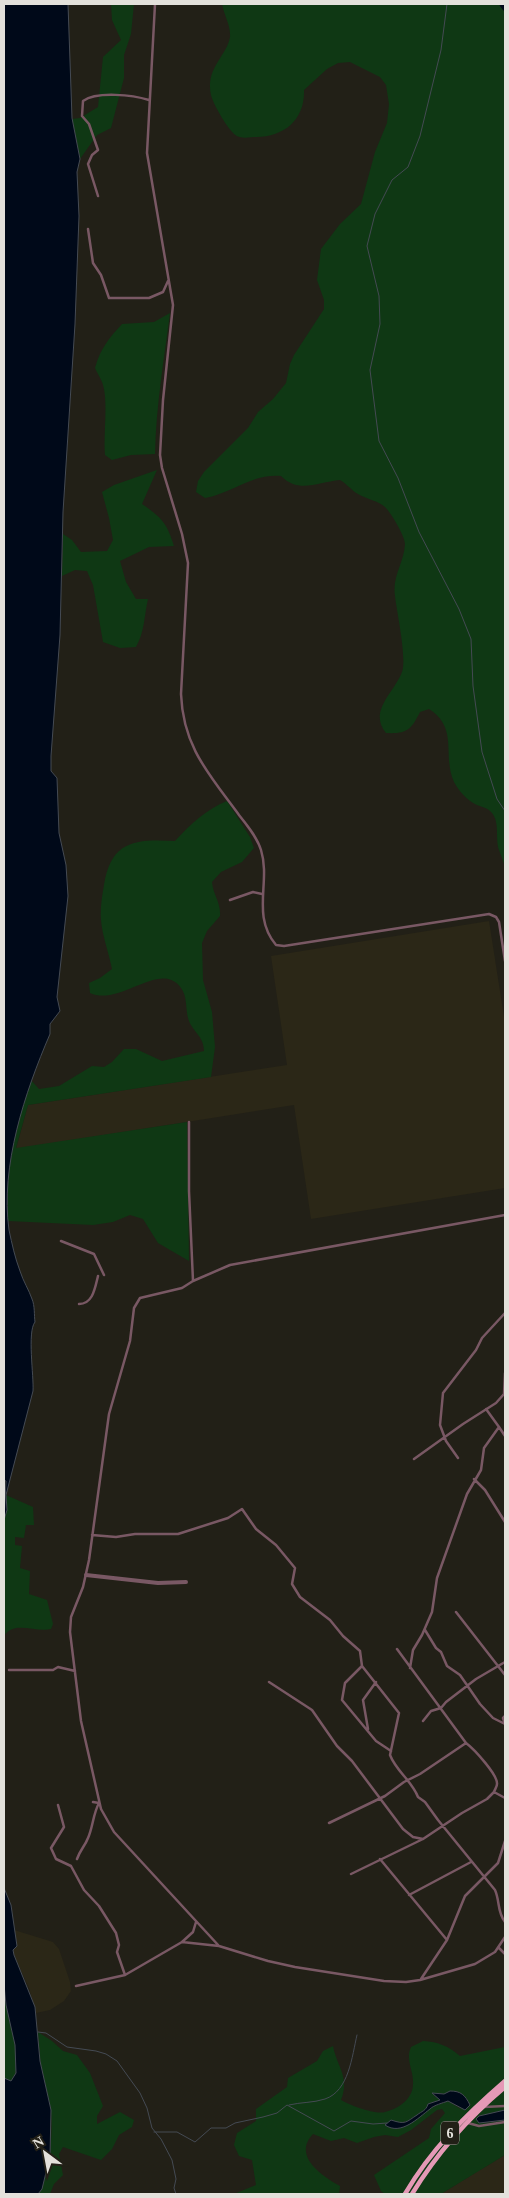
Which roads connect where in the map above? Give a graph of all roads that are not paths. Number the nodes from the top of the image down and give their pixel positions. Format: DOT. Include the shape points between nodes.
graph roads {
  1 [pos="155,4"];
  2 [pos="148,100"];
  3 [pos="98,196"];
  4 [pos="88,229"];
  5 [pos="169,279"];
  6 [pos="262,894"];
  7 [pos="230,900"];
  8 [pos="505,961"];
  9 [pos="189,1122"];
  10 [pos="505,1216"];
  11 [pos="61,1241"];
  12 [pos="98,1276"];
  13 [pos="104,1276"];
  14 [pos="193,1280"];
  15 [pos="79,1304"];
  16 [pos="505,1313"];
  17 [pos="505,1373"];
  18 [pos="486,1408"];
  19 [pos="499,1427"];
  20 [pos="505,1436"];
  21 [pos="445,1437"];
  22 [pos="458,1458"];
  23 [pos="414,1459"];
  24 [pos="474,1479"];
  25 [pos="505,1522"];
  26 [pos="92,1534"];
  27 [pos="86,1575"];
  28 [pos="186,1582"];
  29 [pos="456,1612"];
  30 [pos="425,1630"];
  31 [pos="397,1649"];
  32 [pos="505,1662"];
  33 [pos="362,1666"];
  34 [pos="498,1667"];
  35 [pos="410,1668"];
  36 [pos="10,1670"];
  37 [pos="75,1671"];
  38 [pos="505,1675"];
  39 [pos="269,1682"];
  40 [pos="376,1682"];
  41 [pos="468,1685"];
  42 [pos="441,1708"];
  43 [pos="505,1716"];
  44 [pos="424,1721"];
  45 [pos="505,1724"];
  46 [pos="368,1730"];
  47 [pos="466,1743"];
  48 [pos="391,1751"];
  49 [pos="407,1780"];
  50 [pos="494,1792"];
  51 [pos="379,1798"];
  52 [pos="505,1798"];
  53 [pos="93,1802"];
  54 [pos="99,1803"];
  55 [pos="58,1805"];
  56 [pos="329,1823"];
  57 [pos="443,1826"];
  58 [pos="423,1840"];
  59 [pos="505,1841"];
  60 [pos="77,1858"];
  61 [pos="380,1859"];
  62 [pos="472,1861"];
  63 [pos="351,1874"];
  64 [pos="484,1876"];
  65 [pos="409,1895"];
  66 [pos="196,1921"];
  67 [pos="505,1922"];
  68 [pos="505,1937"];
  69 [pos="447,1940"];
  70 [pos="182,1942"];
  71 [pos="218,1946"];
  72 [pos="499,1948"];
  73 [pos="505,1954"];
  74 [pos="125,1975"];
  75 [pos="420,1980"];
  76 [pos="76,1986"];
  77 [pos="505,2080"];
  78 [pos="505,2087"];
  79 [pos="505,2106"];
  80 [pos="481,2107"];
  81 [pos="466,2122"];
  82 [pos="505,2122"];
  83 [pos="406,2194"];
  84 [pos="412,2194"];
  1 -- 2 [label="street"];
  2 -- 3 [label="street" via="137,96 101,95 83,101 82,116 89,124 98,150 88,164"];
  2 -- 5 [label="street" via="147,153"];
  4 -- 5 [label="street" via="93,263 109,298 149,298 163,292"];
  5 -- 6 [label="street" via="173,305 162,400 160,455 188,563 181,676 182,716 196,754 261,849"];
  6 -- 7 [label="street" via="253,892"];
  6 -- 8 [label="street" via="262,915 276,945 489,914 499,922"];
  9 -- 14 [label="street"];
  10 -- 14 [label="street" via="248,1261"];
  11 -- 13 [label="street" via="94,1254"];
  12 -- 15 [label="street" via="90,1301"];
  14 -- 26 [label="street" via="182,1288 140,1298 134,1308 130,1341 110,1414"];
  16 -- 21 [label="street" via="482,1338 443,1393 440,1425"];
  17 -- 18 [label="street" via="504,1394"];
  18 -- 19 [label="street"];
  18 -- 21 [label="street"];
  19 -- 20 [label="street"];
  19 -- 24 [label="street" via="484,1448 481,1470"];
  21 -- 22 [label="street"];
  21 -- 23 [label="street"];
  24 -- 25 [label="street"];
  24 -- 30 [label="street" via="437,1578 432,1612"];
  26 -- 27 [label="street"];
  26 -- 33 [label="street" via="116,1537 178,1534 228,1518 242,1510 295,1568 292,1584 300,1597 330,1620 360,1651"];
  27 -- 28 [label="street" via="158,1583"];
  27 -- 37 [label="street" via="71,1617"];
  29 -- 34 [label="street"];
  30 -- 35 [label="street" via="413,1650"];
  30 -- 41 [label="street" via="447,1666"];
  31 -- 35 [label="street"];
  32 -- 34 [label="street"];
  33 -- 40 [label="street"];
  33 -- 46 [label="street" via="345,1683 342,1700"];
  34 -- 38 [label="street"];
  34 -- 41 [label="street"];
  35 -- 42 [label="street"];
  36 -- 37 [label="street" via="54,1670 58,1667"];
  37 -- 54 [label="street" via="81,1721"];
  39 -- 51 [label="street" via="312,1710"];
  40 -- 46 [label="street" via="363,1700"];
  40 -- 48 [label="street" via="399,1713"];
  41 -- 42 [label="street"];
  41 -- 45 [label="street" via="493,1718"];
  42 -- 44 [label="street" via="431,1711"];
  42 -- 47 [label="street"];
  43 -- 45 [label="street"];
  46 -- 48 [label="street" via="376,1741"];
  47 -- 49 [label="street"];
  47 -- 50 [label="street" via="495,1777"];
  48 -- 49 [label="street" via="393,1761"];
  49 -- 51 [label="street"];
  49 -- 57 [label="street"];
  50 -- 52 [label="street"];
  50 -- 57 [label="street"];
  51 -- 56 [label="street"];
  51 -- 58 [label="street" via="403,1829"];
  53 -- 54 [label="street"];
  54 -- 60 [label="street" via="90,1835"];
  54 -- 66 [label="street" via="114,1832"];
  55 -- 74 [label="street" via="64,1827 52,1853 56,1859 71,1866 84,1890 116,1933 117,1952"];
  57 -- 58 [label="street"];
  57 -- 62 [label="street"];
  58 -- 61 [label="street"];
  59 -- 64 [label="street" via="498,1863"];
  61 -- 63 [label="street"];
  61 -- 65 [label="street"];
  62 -- 64 [label="street"];
  62 -- 65 [label="street"];
  64 -- 67 [label="street" via="497,1895 497,1905"];
  64 -- 69 [label="street" via="465,1896"];
  65 -- 69 [label="street"];
  66 -- 70 [label="street" via="194,1932"];
  66 -- 71 [label="street"];
  68 -- 72 [label="street"];
  69 -- 75 [label="street"];
  70 -- 71 [label="street"];
  70 -- 74 [label="street"];
  71 -- 75 [label="street" via="295,1967 384,1982"];
  72 -- 73 [label="street"];
  72 -- 75 [label="street" via="475,1964"];
  74 -- 76 [label="street"];
  77 -- 83 [label="highway, 6" via="456,2125"];
  78 -- 80 [label="highway, 6"];
  79 -- 80 [label="street"];
  80 -- 81 [label="highway, 6"];
  81 -- 82 [label="street" via="479,2126"];
  81 -- 84 [label="highway, 6"];
}
